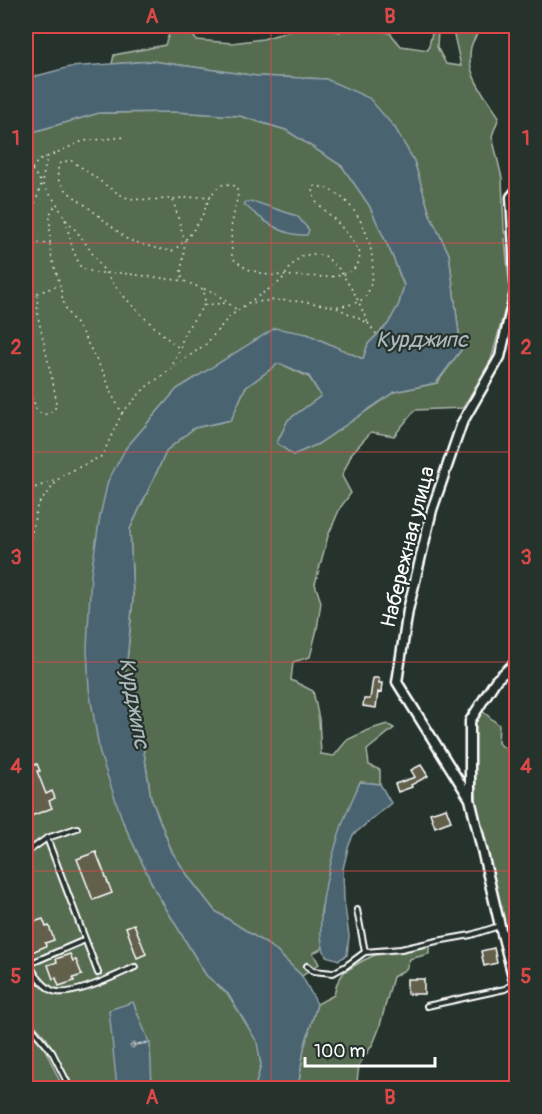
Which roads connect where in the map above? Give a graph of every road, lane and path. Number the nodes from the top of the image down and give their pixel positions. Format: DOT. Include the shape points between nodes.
graph roads {
  1 [pos="126,137"];
  2 [pos="47,157"];
  3 [pos="32,170"];
  4 [pos="26,171"];
  5 [pos="42,182"];
  6 [pos="516,191"];
  7 [pos="211,196"];
  8 [pos="173,199"];
  9 [pos="57,204"];
  10 [pos="66,219"];
  11 [pos="26,232"];
  12 [pos="26,242"];
  13 [pos="185,242"];
  14 [pos="50,244"];
  15 [pos="106,273"];
  16 [pos="343,275"];
  17 [pos="284,277"];
  18 [pos="184,281"];
  19 [pos="60,285"];
  20 [pos="203,289"];
  21 [pos="37,293"];
  22 [pos="26,297"];
  23 [pos="359,301"];
  24 [pos="228,303"];
  25 [pos="248,303"];
  26 [pos="204,305"];
  27 [pos="335,307"];
  28 [pos="238,311"];
  29 [pos="368,323"];
  30 [pos="377,335"];
  31 [pos="180,349"];
  32 [pos="171,368"];
  33 [pos="26,380"];
  34 [pos="122,413"];
  35 [pos="57,479"];
  36 [pos="26,495"];
  37 [pos="26,563"];
  38 [pos="516,662"];
  39 [pos="470,799"];
  40 [pos="77,828"];
  41 [pos="47,838"];
  42 [pos="26,853"];
  43 [pos="357,910"];
  44 [pos="500,926"];
  45 [pos="85,940"];
  46 [pos="365,952"];
  47 [pos="26,957"];
  48 [pos="29,964"];
  49 [pos="308,966"];
  50 [pos="135,968"];
  51 [pos="98,973"];
  52 [pos="516,986"];
  53 [pos="427,1006"];
  54 [pos="26,1021"];
  55 [pos="151,1042"];
  56 [pos="133,1045"];
  57 [pos="69,1089"];
  1 -- 2 [label="path" via="83,141"];
  2 -- 3 [label="path"];
  2 -- 5 [label="path"];
  3 -- 4 [label="path"];
  3 -- 5 [label="path"];
  5 -- 9 [label="path"];
  5 -- 11 [label="path"];
  6 -- 39 [label="street, Набережная улица" via="511,197 516,288 500,357 462,423 432,510 408,610 397,682"];
  7 -- 8 [label="path"];
  7 -- 13 [label="path"];
  7 -- 17 [label="path" via="226,183 236,186 232,258 247,269"];
  8 -- 13 [label="path"];
  8 -- 13 [label="path" via="128,198 70,160 61,163 57,171 59,182 69,193 128,240 172,251"];
  9 -- 10 [label="path"];
  9 -- 14 [label="path" via="50,214"];
  10 -- 15 [label="path"];
  10 -- 15 [label="path" via="81,268"];
  12 -- 14 [label="path"];
  13 -- 18 [label="path" via="181,272"];
  14 -- 19 [label="path"];
  15 -- 18 [label="path"];
  15 -- 31 [label="path" via="138,311"];
  16 -- 17 [label="path"];
  16 -- 17 [label="path" via="325,256 313,254 301,256"];
  16 -- 23 [label="path"];
  16 -- 23 [label="path" via="353,270 360,253 316,202 314,186 323,186 349,204 368,235 373,256 371,284"];
  17 -- 25 [label="path"];
  18 -- 20 [label="path"];
  19 -- 21 [label="path"];
  19 -- 34 [label="path" via="68,313 98,361"];
  20 -- 24 [label="path"];
  20 -- 26 [label="path"];
  21 -- 22 [label="path"];
  21 -- 33 [label="path" via="55,409 43,415 37,411"];
  23 -- 27 [label="path"];
  23 -- 29 [label="path"];
  24 -- 26 [label="path"];
  24 -- 28 [label="path"];
  25 -- 27 [label="path" via="276,300"];
  25 -- 28 [label="path"];
  26 -- 31 [label="path" via="184,333"];
  27 -- 29 [label="path"];
  28 -- 32 [label="path" via="206,344"];
  29 -- 30 [label="path"];
  31 -- 32 [label="path"];
  32 -- 34 [label="path"];
  34 -- 35 [label="path" via="102,456"];
  35 -- 36 [label="path"];
  35 -- 37 [label="path" via="37,506"];
  38 -- 39 [label="street" via="496,680 470,721"];
  39 -- 44 [label="street"];
  40 -- 41 [label="lane"];
  41 -- 42 [label="lane"];
  41 -- 45 [label="lane"];
  43 -- 46 [label="lane"];
  44 -- 46 [label="lane" via="402,949"];
  44 -- 52 [label="street"];
  45 -- 48 [label="lane"];
  45 -- 51 [label="lane"];
  46 -- 49 [label="lane" via="333,973 313,971"];
  47 -- 48 [label="lane"];
  48 -- 50 [label="lane" via="52,991 65,993"];
  52 -- 53 [label="lane"];
  54 -- 57 [label="lane" via="52,1052"];
  55 -- 56 [label="path"];
}
